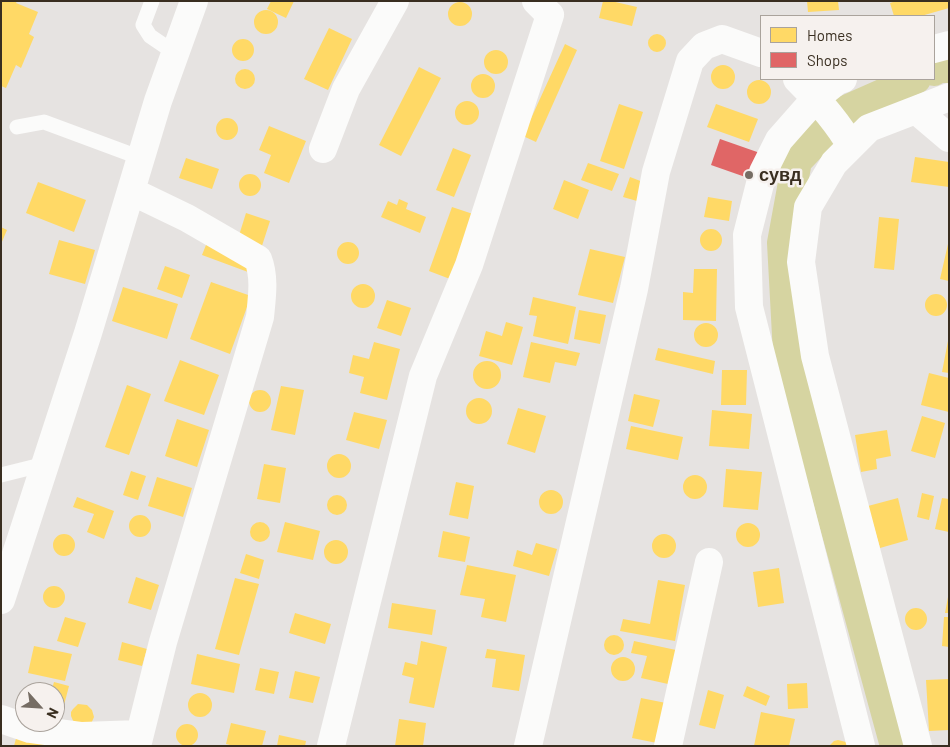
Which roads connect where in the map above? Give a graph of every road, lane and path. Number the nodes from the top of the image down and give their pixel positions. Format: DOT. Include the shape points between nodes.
graph roads {
  1 [pos="152,1"];
  2 [pos="194,1"];
  3 [pos="395,1"];
  4 [pos="536,1"];
  5 [pos="949,45"];
  6 [pos="935,50"];
  7 [pos="176,53"];
  8 [pos="760,53"];
  9 [pos="798,80"];
  10 [pos="840,80"];
  11 [pos="949,97"];
  12 [pos="818,100"];
  13 [pos="916,110"];
  14 [pos="17,127"];
  15 [pos="949,138"];
  16 [pos="849,142"];
  17 [pos="322,149"];
  18 [pos="141,158"];
  19 [pos="131,191"];
  20 [pos="45,464"];
  21 [pos="1,475"];
  22 [pos="709,562"];
  23 [pos="1,600"];
  24 [pos="1,719"];
  25 [pos="138,740"];
  26 [pos="331,746"];
  27 [pos="528,746"];
  28 [pos="668,746"];
  29 [pos="861,746"];
  30 [pos="918,746"];
  1 -- 7 [label="lane" via="143,25 150,36"];
  2 -- 7 [label="street"];
  3 -- 17 [label="street" via="346,88"];
  4 -- 26 [label="street" via="550,15 470,265 423,376"];
  5 -- 6 [label="street"];
  7 -- 18 [label="street"];
  8 -- 27 [label="street" via="722,39 704,46 690,61 656,172 634,289"];
  9 -- 12 [label="street"];
  10 -- 12 [label="street"];
  11 -- 13 [label="street"];
  12 -- 16 [label="street"];
  12 -- 29 [label="street" via="779,140 763,172 747,235 749,307"];
  13 -- 15 [label="street"];
  13 -- 16 [label="street" via="869,128"];
  14 -- 18 [label="lane" via="44,122"];
  16 -- 30 [label="street" via="808,207 801,262 816,356"];
  18 -- 19 [label="street"];
  19 -- 20 [label="street"];
  19 -- 25 [label="street" via="187,218 258,259 262,288 260,317 163,642"];
  20 -- 21 [label="lane"];
  20 -- 23 [label="street"];
  22 -- 28 [label="street"];
  24 -- 25 [label="street" via="30,729"];
}
